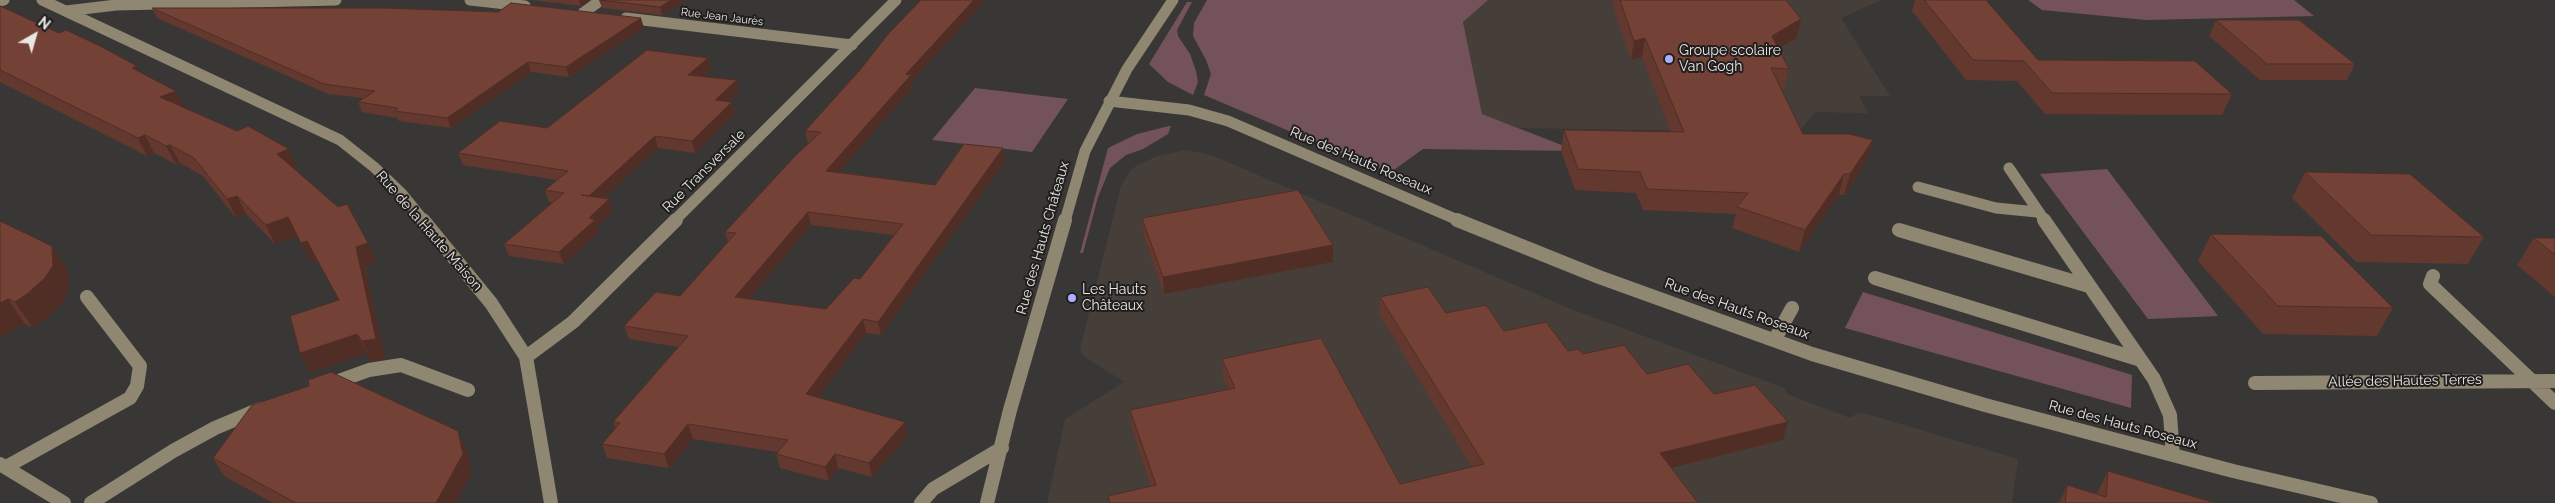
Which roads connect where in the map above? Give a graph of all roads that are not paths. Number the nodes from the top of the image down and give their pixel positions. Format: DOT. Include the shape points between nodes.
graph roads {
  1 [pos="4,0"];
  2 [pos="42,0"];
  3 [pos="336,0"];
  4 [pos="470,0"];
  5 [pos="601,0"];
  6 [pos="896,0"];
  7 [pos="1173,0"];
  8 [pos="0,1"];
  9 [pos="536,8"];
  10 [pos="66,11"];
  11 [pos="601,15"];
  12 [pos="620,18"];
  13 [pos="852,45"];
  14 [pos="1109,101"];
  15 [pos="2008,168"];
  16 [pos="1918,187"];
  17 [pos="2037,212"];
  18 [pos="1899,230"];
  19 [pos="2433,276"];
  20 [pos="1876,278"];
  21 [pos="2089,286"];
  22 [pos="87,297"];
  23 [pos="1792,308"];
  24 [pos="1775,339"];
  25 [pos="526,357"];
  26 [pos="2141,360"];
  27 [pos="2531,380"];
  28 [pos="2555,380"];
  29 [pos="2255,383"];
  30 [pos="316,389"];
  31 [pos="468,390"];
  32 [pos="2555,403"];
  33 [pos="272,405"];
  34 [pos="1002,448"];
  35 [pos="2173,455"];
  36 [pos="3,465"];
  37 [pos="64,503"];
  38 [pos="91,503"];
  39 [pos="551,503"];
  40 [pos="921,503"];
  41 [pos="987,503"];
  42 [pos="2371,503"];
  1 -- 8 [label="street"];
  2 -- 10 [label="street, Rue de la Haute Maison"];
  3 -- 10 [label="street" via="116,6"];
  4 -- 9 [label="street"];
  5 -- 11 [label="street" via="579,13"];
  6 -- 13 [label="street, Rue Transversale"];
  7 -- 14 [label="street, Rue des Hauts Châteaux"];
  10 -- 25 [label="street, Rue de la Haute Maison" via="340,140 402,194 491,303"];
  12 -- 13 [label="street, Rue Jean Jaurès"];
  13 -- 25 [label="street, Rue Transversale" via="573,322"];
  14 -- 24 [label="street, Rue des Hauts Roseaux" via="1189,110 1228,121 1426,207 1599,277"];
  14 -- 34 [label="street, Rue des Hauts Châteaux" via="1085,151 1012,401"];
  15 -- 17 [label="street"];
  16 -- 17 [label="street" via="1996,208"];
  17 -- 21 [label="street"];
  18 -- 21 [label="street"];
  19 -- 27 [label="street" via="2430,284"];
  20 -- 26 [label="street"];
  21 -- 26 [label="street"];
  22 -- 36 [label="street" via="140,366 137,386 130,398"];
  23 -- 24 [label="street"];
  24 -- 35 [label="street, Rue des Hauts Roseaux" via="1812,354 1985,405"];
  25 -- 39 [label="street, Rue de la Haute Maison"];
  26 -- 35 [label="street" via="2154,379 2170,415"];
  27 -- 28 [label="street, Allée des Hautes Terres"];
  27 -- 29 [label="street, Allée des Hautes Terres"];
  27 -- 32 [label="street"];
  30 -- 31 [label="street" via="369,370 401,365"];
  33 -- 38 [label="street" via="215,428"];
  34 -- 40 [label="street" via="933,488"];
  34 -- 41 [label="street, Rue des Hauts Châteaux"];
  35 -- 42 [label="street, Rue des Hauts Roseaux"];
  36 -- 37 [label="street"];
}
